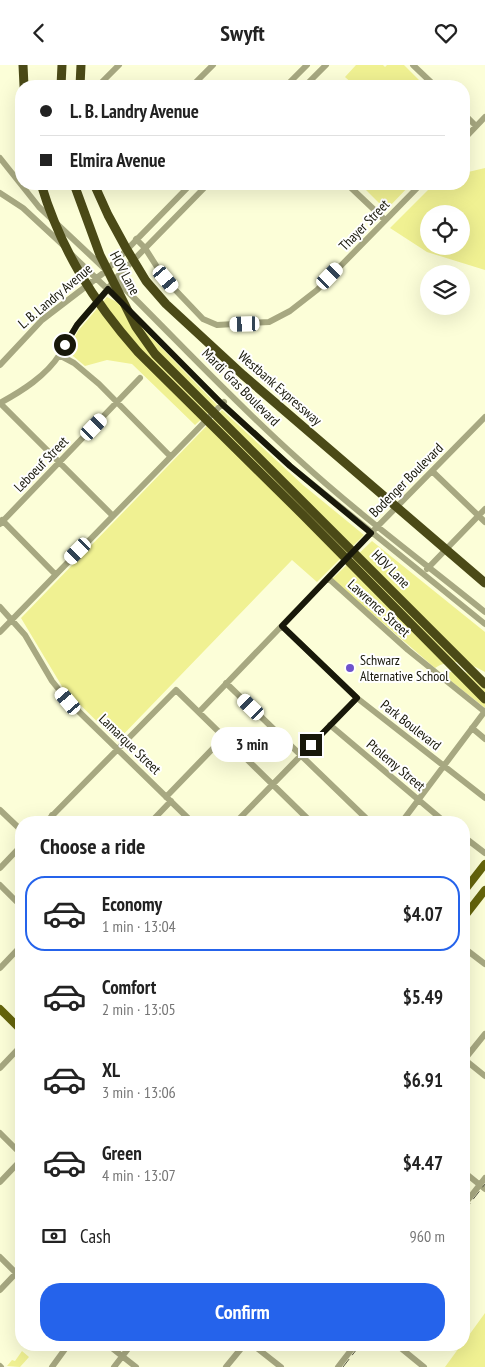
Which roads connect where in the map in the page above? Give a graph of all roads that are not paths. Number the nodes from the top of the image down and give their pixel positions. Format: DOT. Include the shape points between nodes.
graph roads {
  1 [pos="23,65"];
  2 [pos="62,65"];
  3 [pos="81,65"];
  4 [pos="118,65"];
  5 [pos="213,65"];
  6 [pos="307,65"];
  7 [pos="326,65"];
  8 [pos="413,65"];
  9 [pos="425,65"];
  10 [pos="419,71"];
  11 [pos="317,74"];
  12 [pos="24,80"];
  13 [pos="61,80"];
  14 [pos="80,80"];
  15 [pos="104,80"];
  16 [pos="198,80"];
  17 [pos="292,80"];
  18 [pos="311,80"];
  19 [pos="429,80"];
  20 [pos="485,117"];
  21 [pos="470,120"];
  22 [pos="476,126"];
  23 [pos="470,132"];
  24 [pos="0,158"];
  25 [pos="15,177"];
  26 [pos="25,190"];
  27 [pos="43,190"];
  28 [pos="76,190"];
  29 [pos="97,190"];
  30 [pos="185,190"];
  31 [pos="202,190"];
  32 [pos="354,190"];
  33 [pos="415,190"];
  34 [pos="0,193"];
  35 [pos="386,220"];
  36 [pos="136,239"];
  37 [pos="144,248"];
  38 [pos="106,271"];
  39 [pos="97,278"];
  40 [pos="114,279"];
  41 [pos="108,289"];
  42 [pos="60,355"];
  43 [pos="0,365"];
  44 [pos="140,378"];
  45 [pos="230,396"];
  46 [pos="0,403"];
  47 [pos="117,403"];
  48 [pos="222,404"];
  49 [pos="485,417"];
  50 [pos="170,456"];
  51 [pos="60,462"];
  52 [pos="432,471"];
  53 [pos="485,509"];
  54 [pos="113,516"];
  55 [pos="478,516"];
  56 [pos="1,521"];
  57 [pos="485,522"];
  58 [pos="377,526"];
  59 [pos="371,533"];
  60 [pos="429,568"];
  61 [pos="55,574"];
  62 [pos="423,574"];
  63 [pos="328,578"];
  64 [pos="485,583"];
  65 [pos="0,607"];
  66 [pos="485,612"];
  67 [pos="12,619"];
  68 [pos="485,624"];
  69 [pos="282,626"];
  70 [pos="0,632"];
  71 [pos="226,683"];
  72 [pos="485,684"];
  73 [pos="357,698"];
  74 [pos="485,699"];
  75 [pos="199,712"];
  76 [pos="485,712"];
  77 [pos="330,725"];
  78 [pos="472,728"];
  79 [pos="224,737"];
  80 [pos="485,739"];
  81 [pos="118,749"];
  82 [pos="301,754"];
  83 [pos="444,767"];
  84 [pos="272,783"];
  85 [pos="485,798"];
  86 [pos="169,799"];
  87 [pos="418,801"];
  88 [pos="0,810"];
  89 [pos="52,815"];
  90 [pos="156,816"];
  91 [pos="186,816"];
  92 [pos="241,816"];
  93 [pos="305,816"];
  94 [pos="364,816"];
  95 [pos="406,816"];
  96 [pos="437,816"];
  97 [pos="15,825"];
  98 [pos="470,842"];
  99 [pos="15,853"];
  100 [pos="485,853"];
  101 [pos="485,864"];
  102 [pos="0,868"];
  103 [pos="470,883"];
  104 [pos="0,885"];
  105 [pos="485,890"];
  106 [pos="15,899"];
  107 [pos="470,909"];
  108 [pos="15,952"];
  109 [pos="470,953"];
  110 [pos="485,964"];
  111 [pos="0,968"];
  112 [pos="0,1009"];
  113 [pos="15,1024"];
  114 [pos="485,1034"];
  115 [pos="15,1052"];
  116 [pos="470,1053"];
  117 [pos="470,1065"];
  118 [pos="0,1068"];
  119 [pos="485,1076"];
  120 [pos="0,1133"];
  121 [pos="15,1148"];
  122 [pos="15,1166"];
  123 [pos="470,1177"];
  124 [pos="485,1178"];
  125 [pos="0,1182"];
  126 [pos="482,1187"];
  127 [pos="470,1199"];
  128 [pos="0,1257"];
  129 [pos="15,1269"];
  130 [pos="15,1277"];
  131 [pos="0,1290"];
  132 [pos="64,1351"];
  133 [pos="116,1351"];
  134 [pos="127,1351"];
  135 [pos="239,1351"];
  136 [pos="261,1351"];
  137 [pos="350,1351"];
  138 [pos="404,1351"];
  139 [pos="123,1356"];
  140 [pos="52,1367"];
  141 [pos="114,1367"];
  142 [pos="136,1367"];
  143 [pos="226,1367"];
  144 [pos="281,1367"];
  145 [pos="338,1367"];
  146 [pos="424,1367"];
  1 -- 12 [label="highway"];
  2 -- 13 [label="highway"];
  3 -- 14 [label="highway"];
  4 -- 15 [label="street"];
  5 -- 16 [label="street"];
  6 -- 11 [label="street"];
  6 -- 17 [label="street"];
  7 -- 11 [label="street"];
  8 -- 10 [label="street"];
  9 -- 10 [label="street"];
  10 -- 19 [label="street"];
  11 -- 18 [label="street"];
  20 -- 22 [label="street"];
  21 -- 22 [label="street"];
  22 -- 23 [label="street"];
  24 -- 25 [label="street, Mardi Gras Boulevard"];
  26 -- 38 [label="street, Mardi Gras Boulevard"];
  27 -- 74 [label="highway" via="58,232 91,293 138,352"];
  28 -- 72 [label="highway, HOV Lane" via="100,255 136,327 155,354"];
  29 -- 64 [label="highway, Westbank Expressway" via="146,281 166,304 243,375"];
  30 -- 36 [label="street, L. B. Landry Avenue"];
  31 -- 37 [label="street, L. B. Landry Avenue"];
  32 -- 35 [label="street"];
  33 -- 35 [label="street, Thayer Street"];
  34 -- 39 [label="street, Mardi Gras Boulevard" via="23,208"];
  35 -- 37 [label="street, Thayer Street" via="308,298 269,323 217,325 203,319 166,279"];
  36 -- 37 [label="street, Thayer Street"];
  36 -- 38 [label="street, L. B. Landry Avenue"];
  37 -- 40 [label="street, L. B. Landry Avenue"];
  38 -- 39 [label="street, L. B. Landry Avenue"];
  38 -- 40 [label="street, Mardi Gras Boulevard"];
  39 -- 41 [label="street, Mardi Gras Boulevard"];
  39 -- 43 [label="street, L. B. Landry Avenue" via="42,320"];
  40 -- 41 [label="street, L. B. Landry Avenue"];
  40 -- 45 [label="street, Mardi Gras Boulevard"];
  41 -- 42 [label="street, L. B. Landry Avenue" via="77,325"];
  41 -- 48 [label="street, Mardi Gras Boulevard"];
  42 -- 46 [label="street, L. B. Landry Avenue" via="30,385"];
  42 -- 47 [label="street" via="74,363"];
  44 -- 47 [label="street, Leboeuf Street"];
  45 -- 48 [label="street"];
  45 -- 58 [label="street, Mardi Gras Boulevard"];
  46 -- 51 [label="street"];
  47 -- 50 [label="street"];
  47 -- 51 [label="street, Leboeuf Street"];
  48 -- 50 [label="street"];
  48 -- 59 [label="street, Mardi Gras Boulevard"];
  49 -- 52 [label="street, Bodenger Boulevard"];
  50 -- 54 [label="street"];
  51 -- 54 [label="street"];
  51 -- 56 [label="street, Leboeuf Street"];
  52 -- 55 [label="street"];
  52 -- 58 [label="street, Bodenger Boulevard"];
  53 -- 55 [label="street"];
  54 -- 61 [label="street"];
  55 -- 57 [label="street"];
  55 -- 60 [label="street"];
  56 -- 61 [label="street"];
  58 -- 59 [label="street, Bodenger Boulevard"];
  58 -- 60 [label="street, Mardi Gras Boulevard"];
  59 -- 62 [label="street, Mardi Gras Boulevard"];
  59 -- 63 [label="street, Bodenger Boulevard"];
  60 -- 62 [label="street"];
  60 -- 66 [label="street, Mardi Gras Boulevard"];
  61 -- 67 [label="street"];
  62 -- 68 [label="street, Mardi Gras Boulevard"];
  63 -- 69 [label="street, Bodenger Boulevard"];
  63 -- 76 [label="street, Lawrence Street" via="408,650"];
  65 -- 67 [label="street, Lamarque Street"];
  67 -- 70 [label="street"];
  67 -- 81 [label="street, Lamarque Street" via="68,701"];
  69 -- 71 [label="street, Bodenger Boulevard"];
  69 -- 73 [label="street, Park Boulevard"];
  71 -- 75 [label="street, Bodenger Boulevard"];
  71 -- 82 [label="street"];
  73 -- 77 [label="street"];
  73 -- 83 [label="street, Park Boulevard"];
  75 -- 79 [label="street"];
  75 -- 81 [label="street" via="176,690"];
  76 -- 78 [label="street"];
  77 -- 82 [label="street"];
  77 -- 87 [label="street, Ptolemy Street"];
  78 -- 80 [label="street"];
  78 -- 83 [label="street"];
  79 -- 84 [label="street"];
  79 -- 86 [label="street"];
  81 -- 86 [label="street, Lamarque Street"];
  81 -- 89 [label="street"];
  82 -- 84 [label="street"];
  82 -- 94 [label="street"];
  83 -- 85 [label="street, Park Boulevard"];
  83 -- 87 [label="street"];
  84 -- 92 [label="street"];
  84 -- 93 [label="street"];
  86 -- 90 [label="street"];
  86 -- 91 [label="street, Lamarque Street"];
  87 -- 95 [label="street"];
  87 -- 96 [label="street, Ptolemy Street"];
  88 -- 97 [label="street"];
  98 -- 100 [label="street"];
  99 -- 102 [label="street"];
  101 -- 103 [label="main road"];
  104 -- 106 [label="street"];
  105 -- 107 [label="main road"];
  108 -- 111 [label="street"];
  109 -- 110 [label="street"];
  112 -- 113 [label="main road"];
  114 -- 116 [label="street"];
  115 -- 118 [label="street"];
  117 -- 119 [label="street"];
  120 -- 121 [label="street"];
  122 -- 125 [label="street"];
  123 -- 126 [label="street"];
  124 -- 126 [label="street"];
  126 -- 127 [label="street"];
  128 -- 129 [label="street"];
  130 -- 131 [label="street"];
  132 -- 140 [label="street"];
  133 -- 139 [label="street"];
  134 -- 139 [label="street"];
  135 -- 143 [label="street"];
  136 -- 144 [label="street"];
  137 -- 145 [label="street"];
  138 -- 146 [label="street"];
  139 -- 141 [label="street"];
  139 -- 142 [label="street"];
}
